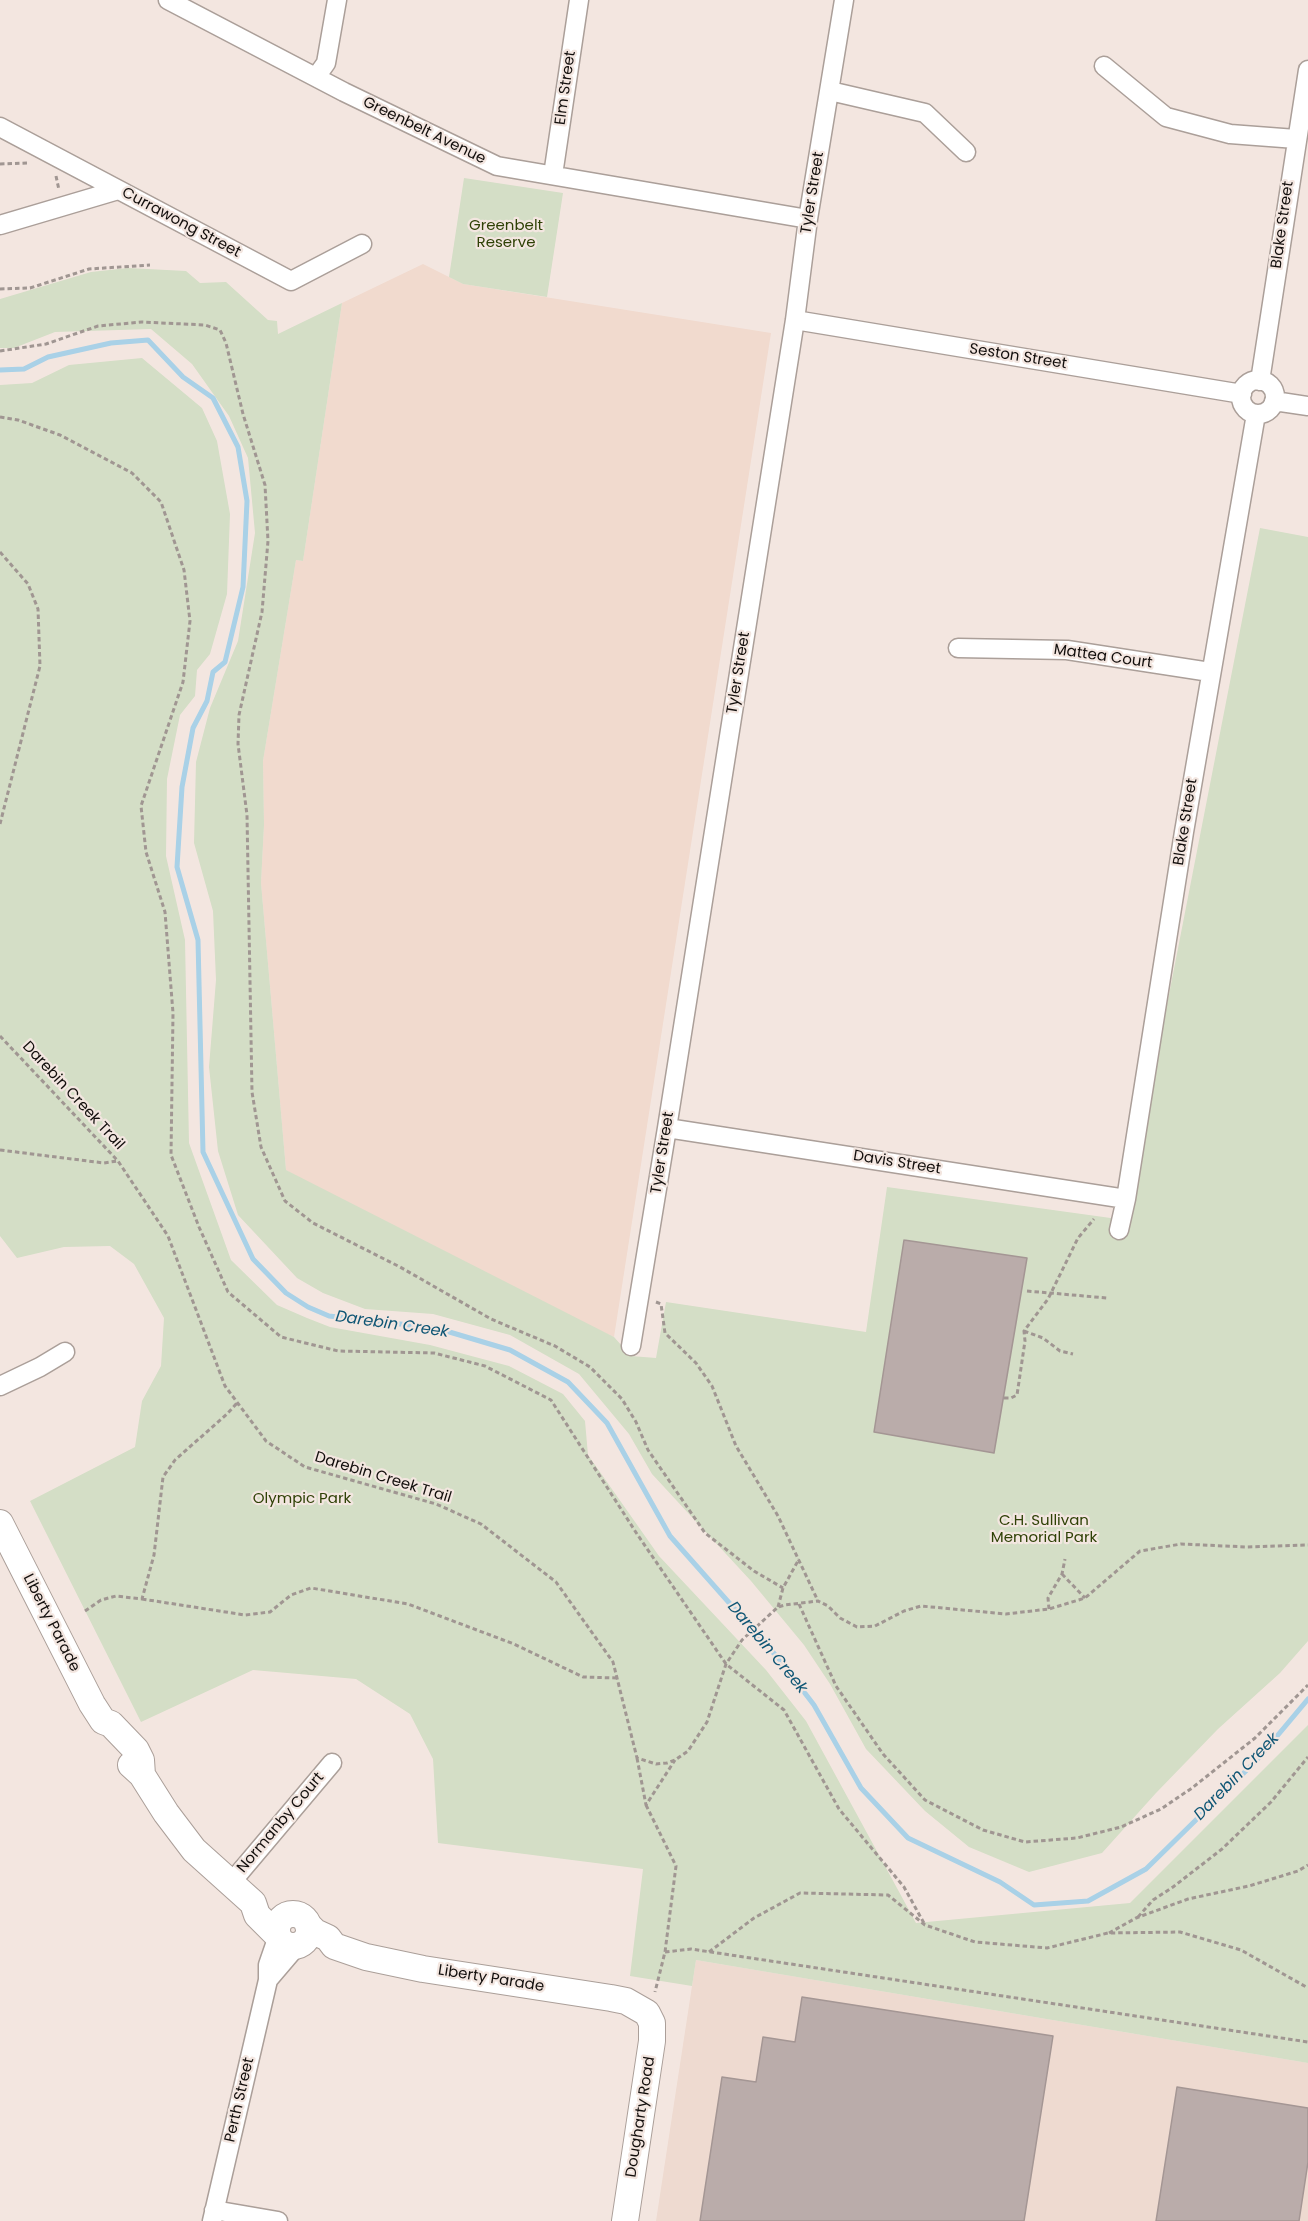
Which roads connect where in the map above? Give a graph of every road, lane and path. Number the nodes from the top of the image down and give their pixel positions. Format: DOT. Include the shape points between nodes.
graph roads {
  1 [pos="168,0"];
  2 [pos="337,0"];
  3 [pos="579,0"];
  4 [pos="844,0"];
  5 [pos="1104,66"];
  6 [pos="1308,70"];
  7 [pos="316,77"];
  8 [pos="830,91"];
  9 [pos="0,127"];
  10 [pos="1296,139"];
  11 [pos="966,152"];
  12 [pos="31,162"];
  13 [pos="0,164"];
  14 [pos="54,173"];
  15 [pos="553,175"];
  16 [pos="118,190"];
  17 [pos="61,207"];
  18 [pos="808,219"];
  19 [pos="0,225"];
  20 [pos="362,244"];
  21 [pos="150,266"];
  22 [pos="0,289"];
  23 [pos="795,320"];
  24 [pos="0,351"];
  25 [pos="1260,381"];
  26 [pos="1242,394"];
  27 [pos="1274,401"];
  28 [pos="1308,406"];
  29 [pos="1256,414"];
  30 [pos="0,417"];
  31 [pos="0,552"];
  32 [pos="958,648"];
  33 [pos="1210,672"];
  34 [pos="0,824"];
  35 [pos="0,1036"];
  36 [pos="668,1128"];
  37 [pos="0,1150"];
  38 [pos="118,1161"];
  39 [pos="1126,1199"];
  40 [pos="1094,1219"];
  41 [pos="1119,1230"];
  42 [pos="1027,1291"];
  43 [pos="1051,1293"];
  44 [pos="640,1298"];
  45 [pos="1107,1298"];
  46 [pos="1024,1331"];
  47 [pos="631,1346"];
  48 [pos="65,1352"];
  49 [pos="1073,1354"];
  50 [pos="0,1386"];
  51 [pos="1004,1398"];
  52 [pos="237,1403"];
  53 [pos="0,1523"];
  54 [pos="1308,1545"];
  55 [pos="799,1559"];
  56 [pos="1065,1559"];
  57 [pos="1062,1574"];
  58 [pos="783,1588"];
  59 [pos="1086,1598"];
  60 [pos="142,1599"];
  61 [pos="818,1601"];
  62 [pos="799,1604"];
  63 [pos="778,1607"];
  64 [pos="1049,1609"];
  65 [pos="85,1611"];
  66 [pos="726,1664"];
  67 [pos="617,1678"];
  68 [pos="1308,1685"];
  69 [pos="1308,1757"];
  70 [pos="637,1758"];
  71 [pos="675,1760"];
  72 [pos="332,1763"];
  73 [pos="646,1805"];
  74 [pos="1308,1865"];
  75 [pos="230,1884"];
  76 [pos="1138,1917"];
  77 [pos="925,1925"];
  78 [pos="292,1933"];
  79 [pos="1108,1933"];
  80 [pos="665,1952"];
  81 [pos="709,1952"];
  82 [pos="1308,1988"];
  83 [pos="647,2013"];
  84 [pos="1308,2042"];
  85 [pos="213,2216"];
  86 [pos="278,2221"];
  87 [pos="625,2221"];
  1 -- 7 [label="street, Greenbelt Avenue"];
  2 -- 7 [label="street" via="326,63"];
  3 -- 15 [label="street, Elm Street"];
  4 -- 8 [label="street, Tyler Street"];
  5 -- 10 [label="street" via="1166,117 1230,134"];
  6 -- 10 [label="street, Blake Street"];
  7 -- 15 [label="street, Greenbelt Avenue" via="497,166"];
  8 -- 11 [label="street" via="924,113"];
  8 -- 18 [label="street, Tyler Street"];
  9 -- 16 [label="street, Currawong Street"];
  10 -- 25 [label="street, Blake Street"];
  12 -- 13 [label="path"];
  14 -- 17 [label="path"];
  15 -- 18 [label="street, Greenbelt Avenue"];
  16 -- 17 [label="street"];
  16 -- 20 [label="street, Currawong Street" via="291,280"];
  17 -- 19 [label="street"];
  18 -- 23 [label="street, Tyler Street"];
  21 -- 22 [label="path" via="89,269 30,288"];
  23 -- 26 [label="street, Seston Street"];
  23 -- 36 [label="street, Tyler Street"];
  24 -- 58 [label="path" via="46,344 98,326 142,322 206,325 220,330 226,343 265,485 268,541 262,612 239,715 238,744 247,815 252,1092 261,1147 285,1201 313,1223 491,1319 555,1346 590,1367 622,1399 648,1450 705,1533"];
  25 -- 26 [label="street" via="1250,382"];
  25 -- 27 [label="street" via="1270,386"];
  26 -- 29 [label="street" via="1243,405"];
  27 -- 28 [label="street"];
  27 -- 29 [label="street" via="1270,409"];
  29 -- 33 [label="street, Blake Street"];
  30 -- 66 [label="path" via="60,435 132,473 161,502 184,570 190,621 183,682 141,806 146,852 165,912 172,1013 171,1155 228,1292 281,1337 338,1351 434,1353 485,1366 551,1400"];
  31 -- 34 [label="path" via="28,584 38,609 40,666"];
  32 -- 33 [label="street, Mattea Court" via="1067,650"];
  33 -- 39 [label="street, Blake Street"];
  35 -- 38 [label="path, Darebin Creek Trail"];
  36 -- 39 [label="street, Davis Street"];
  36 -- 44 [label="street, Tyler Street"];
  37 -- 38 [label="path" via="104,1163"];
  38 -- 52 [label="path, Darebin Creek Trail" via="168,1236 225,1386"];
  39 -- 41 [label="street, Blake Street"];
  40 -- 43 [label="path" via="1078,1238"];
  42 -- 43 [label="path"];
  43 -- 45 [label="path"];
  43 -- 46 [label="path"];
  44 -- 47 [label="street, Tyler Street"];
  44 -- 55 [label="path" via="661,1304 665,1333 696,1363 712,1386 736,1446"];
  46 -- 49 [label="path"];
  46 -- 51 [label="path" via="1017,1395"];
  48 -- 50 [label="street"];
  52 -- 60 [label="path" via="163,1477 154,1555"];
  52 -- 67 [label="path, Darebin Creek Trail" via="266,1441 305,1467 436,1504 481,1524 556,1582 613,1662"];
  53 -- 75 [label="street, Liberty Parade" via="92,1704 103,1721 119,1731 136,1750 142,1775 181,1834"];
  54 -- 59 [label="path" via="1181,1544 1140,1551"];
  55 -- 58 [label="path"];
  55 -- 61 [label="path"];
  56 -- 57 [label="path"];
  57 -- 59 [label="path"];
  57 -- 64 [label="path" via="1048,1598"];
  58 -- 63 [label="path"];
  59 -- 64 [label="path"];
  60 -- 65 [label="path" via="116,1596"];
  60 -- 67 [label="path" via="245,1615 270,1612 291,1595 311,1588 376,1598 408,1604 514,1644 583,1677"];
  61 -- 62 [label="path"];
  61 -- 64 [label="path" via="857,1627 874,1626 921,1606 1006,1614"];
  62 -- 63 [label="path"];
  62 -- 68 [label="path" via="836,1686 883,1754 925,1800 983,1830 1025,1842 1077,1838 1120,1827 1161,1809 1255,1738"];
  63 -- 66 [label="path" via="742,1640"];
  66 -- 71 [label="path" via="707,1722 688,1751"];
  66 -- 77 [label="path" via="784,1710 838,1809 904,1887"];
  67 -- 70 [label="path, Darebin Creek Trail"];
  69 -- 76 [label="path" via="1271,1802 1222,1849 1153,1900"];
  70 -- 71 [label="path" via="656,1764"];
  70 -- 73 [label="path, Darebin Creek Trail"];
  71 -- 73 [label="path"];
  72 -- 75 [label="street, Normanby Court"];
  73 -- 80 [label="path, Darebin Creek Trail" via="676,1866"];
  74 -- 76 [label="path" via="1250,1886 1188,1899"];
  75 -- 78 [label="street, Liberty Parade" via="253,1903 257,1915"];
  76 -- 79 [label="path"];
  77 -- 79 [label="path" via="975,1942 1047,1948"];
  77 -- 81 [label="path" via="888,1895 800,1893 753,1917"];
  78 -- 83 [label="street, Liberty Parade" via="326,1948 334,1946 395,1964 611,1998"];
  78 -- 85 [label="street, Perth Street" via="268,1980"];
  79 -- 82 [label="path" via="1179,1932 1241,1950"];
  80 -- 81 [label="path"];
  80 -- 83 [label="path, Darebin Creek Trail" via="659,1983"];
  81 -- 84 [label="path"];
  83 -- 87 [label="street, Dougharty Road" via="652,2024 652,2042"];
  85 -- 86 [label="street"];
}
